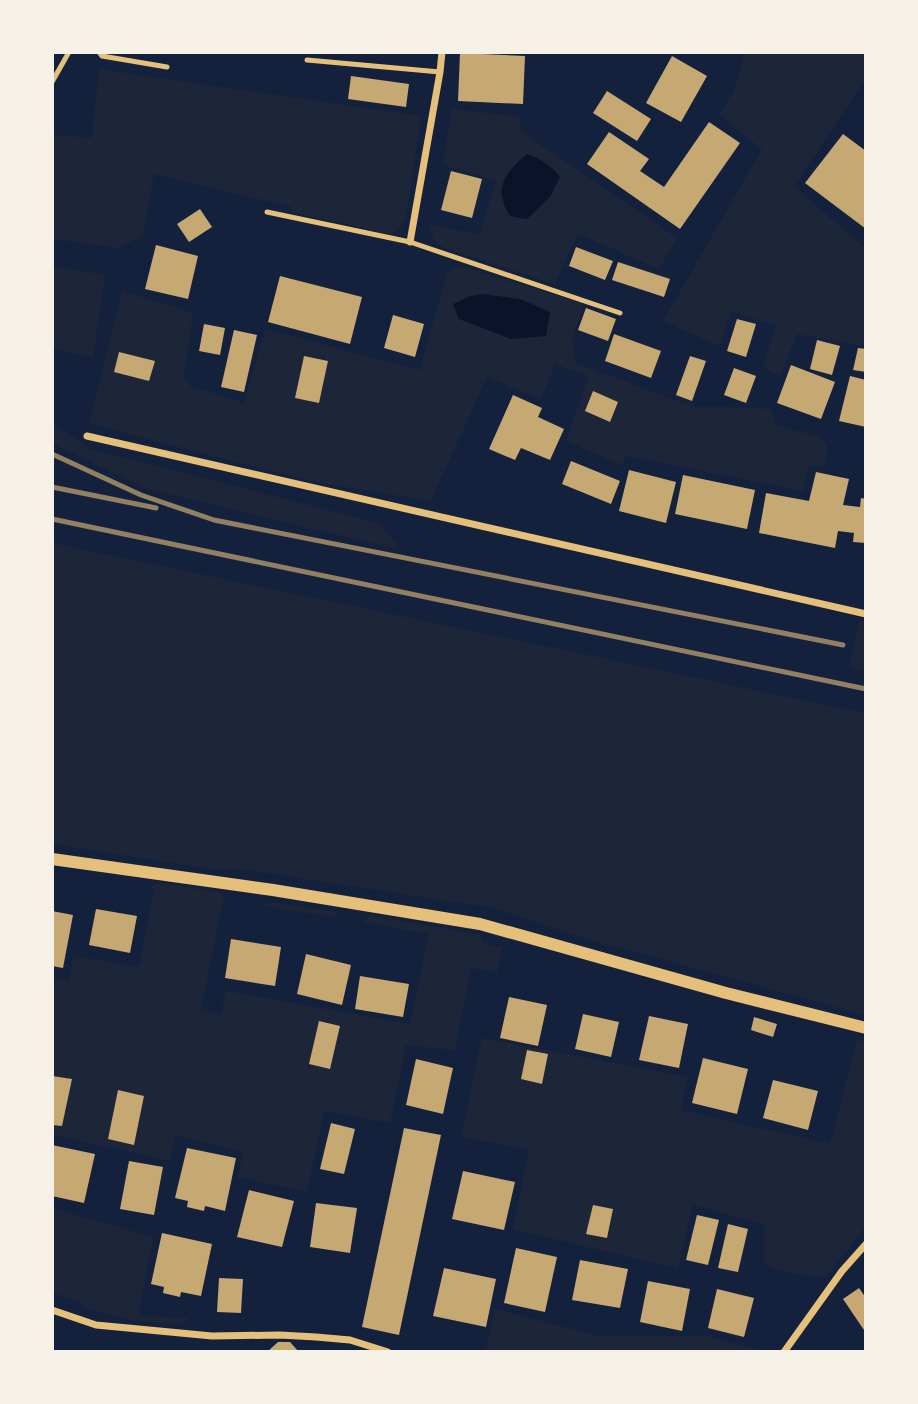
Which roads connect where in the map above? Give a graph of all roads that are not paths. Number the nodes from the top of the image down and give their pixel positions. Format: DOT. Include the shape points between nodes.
graph roads {
  1 [pos="69,52"];
  2 [pos="99,52"];
  3 [pos="442,52"];
  4 [pos="307,60"];
  5 [pos="167,67"];
  6 [pos="440,72"];
  7 [pos="52,82"];
  8 [pos="267,212"];
  9 [pos="410,242"];
  10 [pos="620,313"];
  11 [pos="87,436"];
  12 [pos="866,614"];
  13 [pos="52,859"];
  14 [pos="866,1028"];
  15 [pos="866,1244"];
  16 [pos="52,1310"];
  17 [pos="388,1352"];
  18 [pos="784,1352"];
  1 -- 7 [label="lane"];
  2 -- 5 [label="lane"];
  3 -- 6 [label="street"];
  4 -- 6 [label="lane"];
  6 -- 9 [label="street"];
  8 -- 9 [label="lane"];
  9 -- 10 [label="lane"];
  11 -- 12 [label="street"];
  13 -- 14 [label="street" via="480,924"];
  15 -- 18 [label="street"];
  16 -- 17 [label="street" via="96,1325 212,1336 350,1340"];
}
